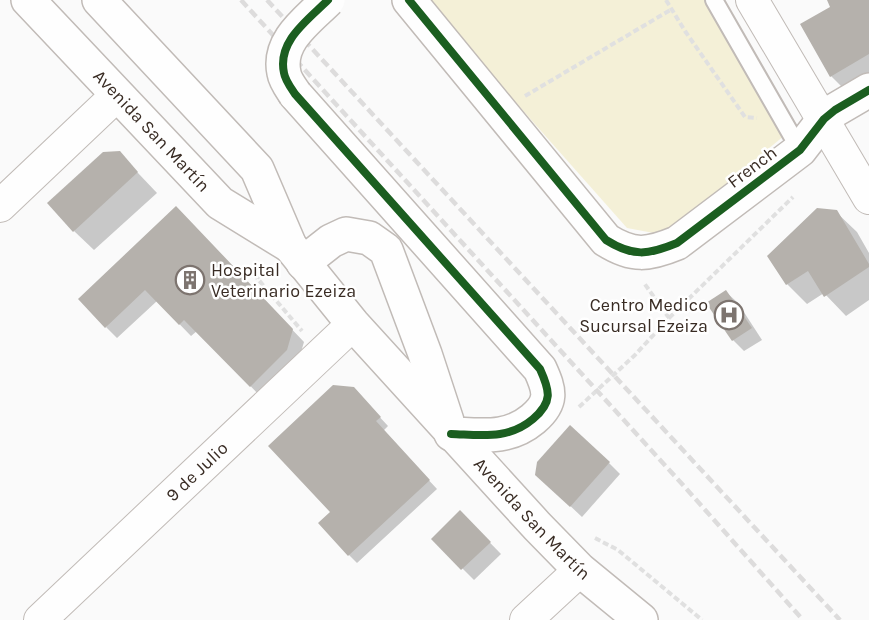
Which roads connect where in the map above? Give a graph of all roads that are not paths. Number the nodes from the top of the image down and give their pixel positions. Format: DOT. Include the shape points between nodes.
graph roads {
  1 [pos="28,0"];
  2 [pos="99,0"];
  3 [pos="328,0"];
  4 [pos="409,0"];
  5 [pos="714,0"];
  6 [pos="752,0"];
  7 [pos="869,90"];
  8 [pos="117,95"];
  9 [pos="824,120"];
  10 [pos="800,150"];
  11 [pos="869,198"];
  12 [pos="0,206"];
  13 [pos="296,254"];
  14 [pos="353,324"];
  15 [pos="451,434"];
  16 [pos="580,570"];
  17 [pos="40,620"];
  18 [pos="526,620"];
  19 [pos="641,620"];
  1 -- 8 [label="main road, Avenida San Martín"];
  2 -- 13 [label="main road, Avenida San Martín" via="257,169"];
  3 -- 15 [label="main road, bridge" via="290,37 283,56 284,74 295,94 540,369 548,386 549,399 542,412 522,428 494,435"];
  4 -- 10 [label="main road, French" via="606,240 633,252 659,251 677,243"];
  5 -- 10 [label="lane"];
  6 -- 9 [label="street"];
  7 -- 9 [label="main road, French"];
  8 -- 12 [label="street"];
  8 -- 13 [label="main road, Avenida San Martín" via="220,203"];
  9 -- 10 [label="main road, French"];
  9 -- 11 [label="street"];
  13 -- 14 [label="main road, Avenida San Martín"];
  13 -- 15 [label="main road" via="346,234 369,238 386,250"];
  14 -- 15 [label="main road, Avenida San Martín"];
  14 -- 17 [label="street, 9 de Julio"];
  15 -- 16 [label="main road, Avenida San Martín"];
  16 -- 18 [label="street"];
  16 -- 19 [label="main road, Avenida San Martín"];
}
